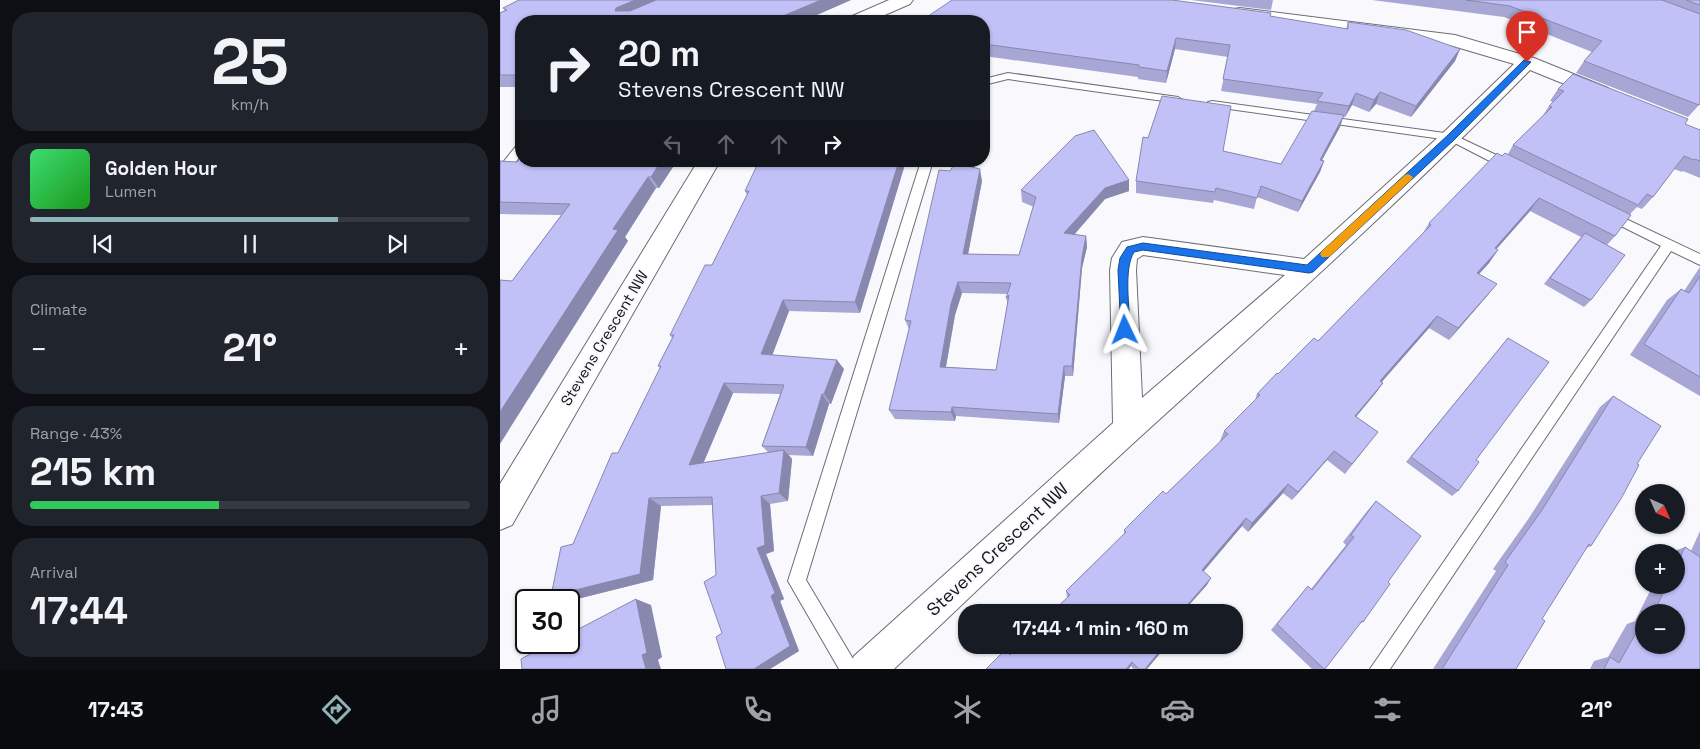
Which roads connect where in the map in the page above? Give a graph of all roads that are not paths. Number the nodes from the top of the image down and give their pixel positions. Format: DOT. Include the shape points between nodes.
graph roads {
  1 [pos="904,0"];
  2 [pos="1296,0"];
  3 [pos="1224,11"];
  4 [pos="876,15"];
  5 [pos="1292,19"];
  6 [pos="1527,62"];
  7 [pos="990,80"];
  8 [pos="1618,99"];
  9 [pos="1185,100"];
  10 [pos="1205,103"];
  11 [pos="1452,137"];
  12 [pos="515,155"];
  13 [pos="705,167"];
  14 [pos="925,167"];
  15 [pos="1521,172"];
  16 [pos="500,174"];
  17 [pos="1599,210"];
  18 [pos="1668,245"];
  19 [pos="1700,260"];
  20 [pos="1309,269"];
  21 [pos="1128,429"];
  22 [pos="500,514"];
  23 [pos="850,669"];
  24 [pos="867,669"];
  25 [pos="1380,669"];
  1 -- 4 [label="street"];
  2 -- 5 [label="street"];
  3 -- 5 [label="street"];
  5 -- 6 [label="street" via="1454,41"];
  6 -- 8 [label="street"];
  6 -- 11 [label="street, Stevens Crescent NW"];
  7 -- 9 [label="lane" via="1008,76"];
  10 -- 11 [label="lane"];
  11 -- 15 [label="lane"];
  11 -- 20 [label="street, Stevens Crescent NW"];
  12 -- 16 [label="lane"];
  13 -- 22 [label="street, Stevens Crescent NW"];
  14 -- 23 [label="lane" via="797,581"];
  17 -- 18 [label="lane"];
  18 -- 19 [label="lane"];
  18 -- 25 [label="lane"];
  20 -- 21 [label="street, Stevens Crescent NW"];
  20 -- 21 [label="street" via="1143,246 1131,249 1123,270"];
  21 -- 24 [label="street, Stevens Crescent NW"];
}
